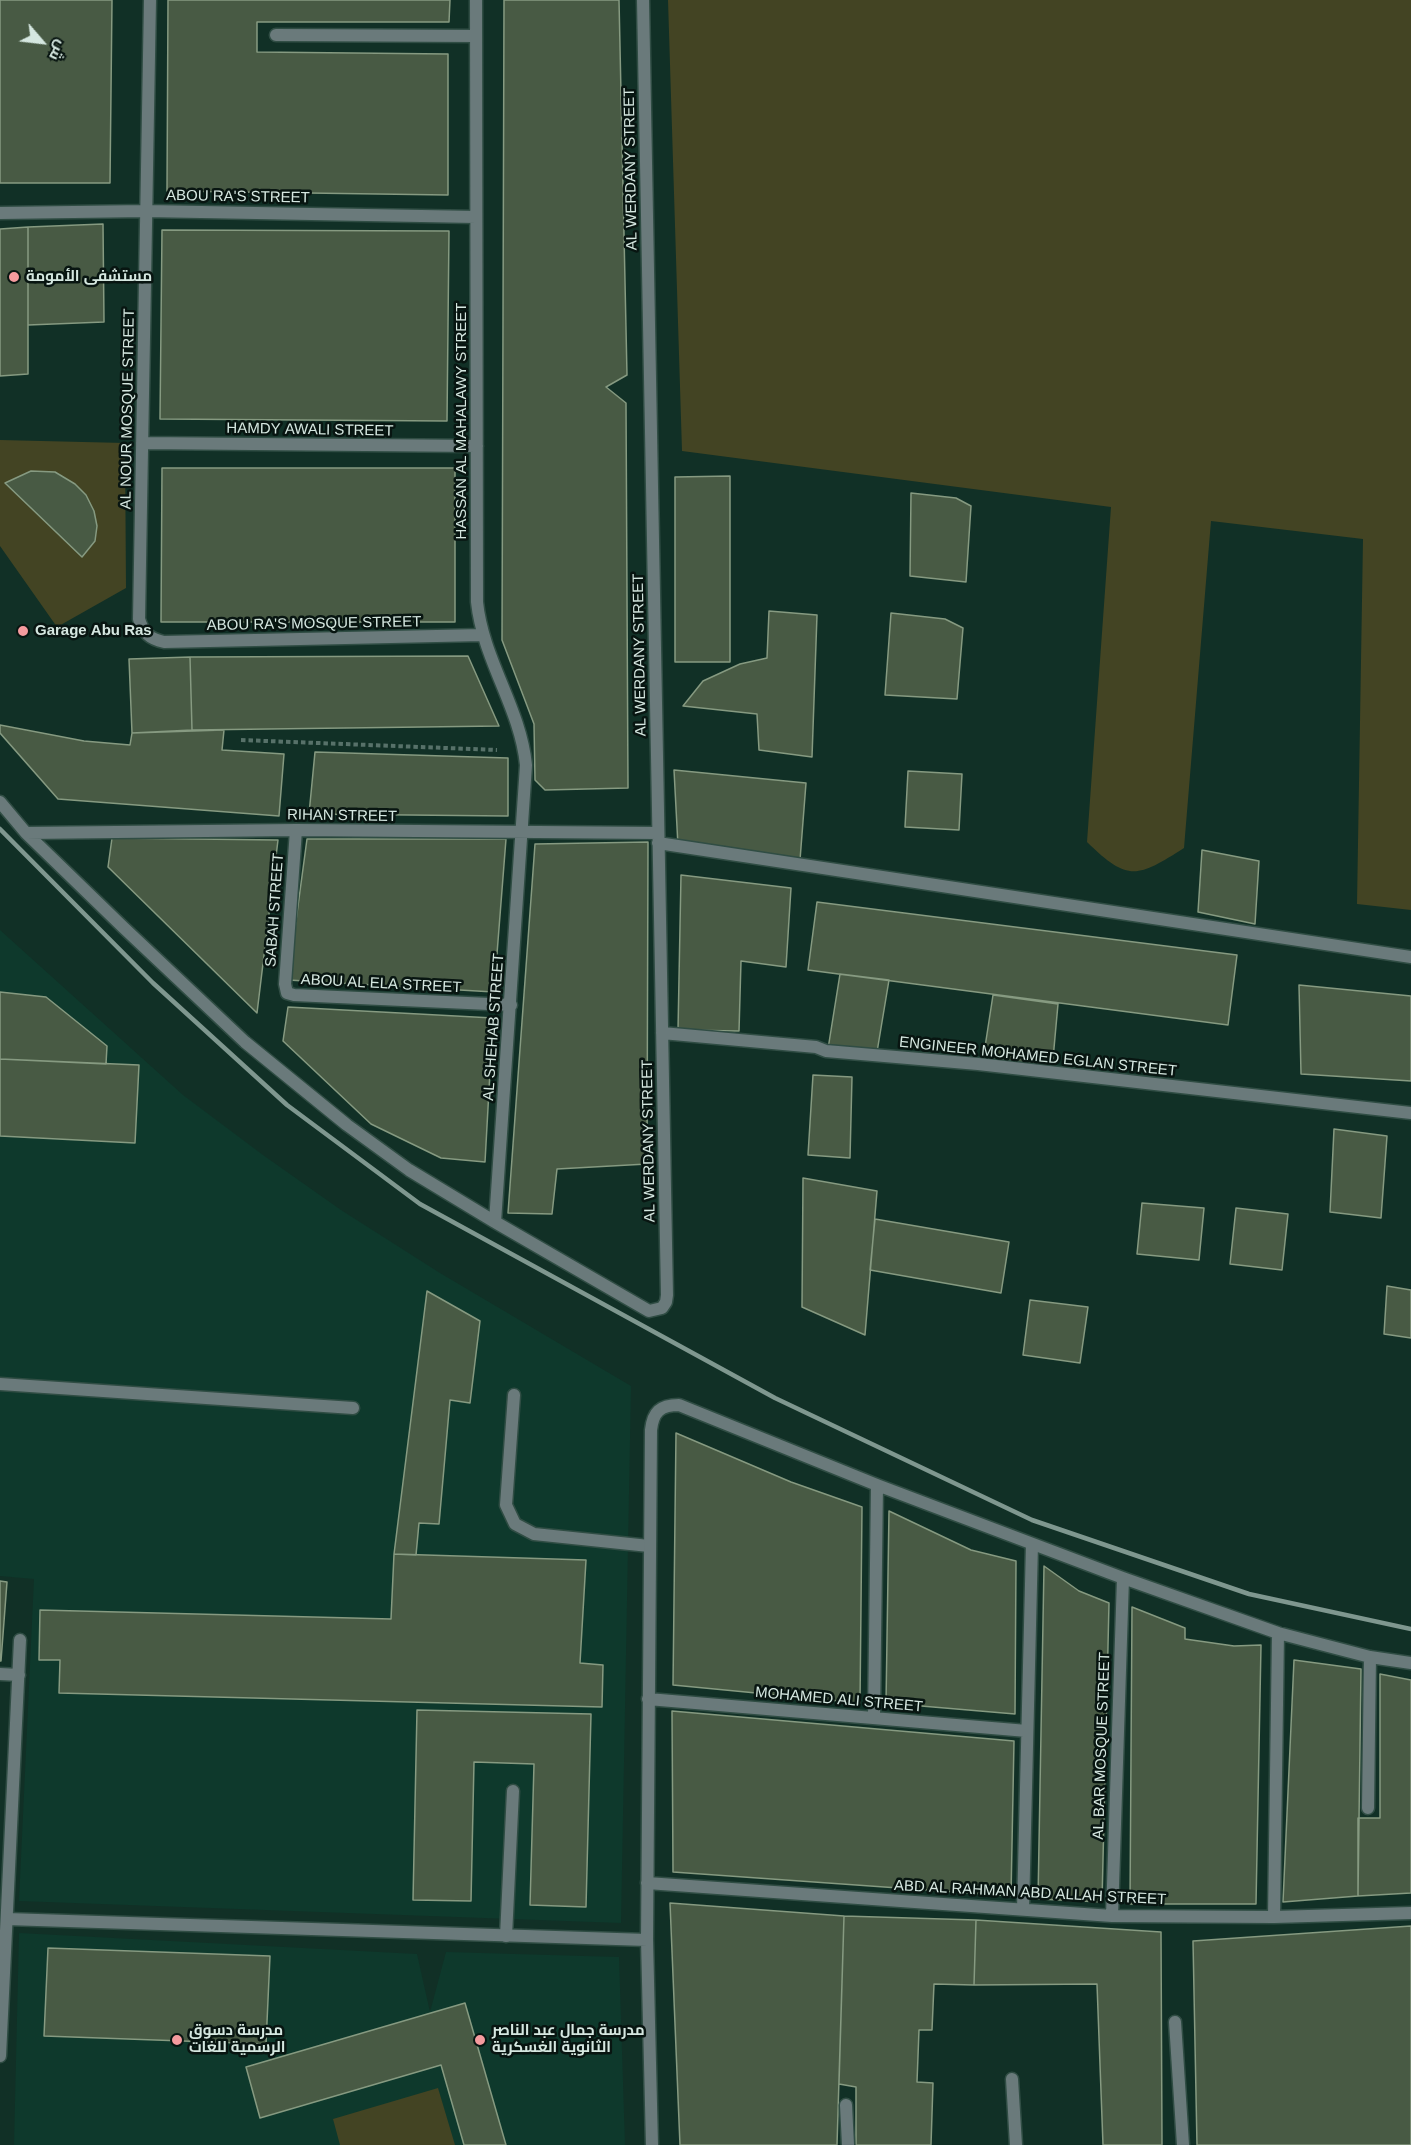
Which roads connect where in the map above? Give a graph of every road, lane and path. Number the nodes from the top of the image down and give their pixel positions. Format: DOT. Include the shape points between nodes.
graph roads {
  1 [pos="150,0"];
  2 [pos="476,0"];
  3 [pos="643,0"];
  4 [pos="276,35"];
  5 [pos="476,36"];
  6 [pos="146,211"];
  7 [pos="0,213"];
  8 [pos="476,216"];
  9 [pos="142,443"];
  10 [pos="477,446"];
  11 [pos="147,635"];
  12 [pos="482,635"];
  13 [pos="241,740"];
  14 [pos="525,751"];
  15 [pos="0,802"];
  16 [pos="296,830"];
  17 [pos="26,832"];
  18 [pos="521,833"];
  19 [pos="658,838"];
  20 [pos="1411,957"];
  21 [pos="287,993"];
  22 [pos="511,1005"];
  23 [pos="662,1033"];
  24 [pos="1411,1113"];
  25 [pos="495,1222"];
  26 [pos="0,1384"];
  27 [pos="514,1395"];
  28 [pos="353,1408"];
  29 [pos="876,1485"];
  30 [pos="1032,1544"];
  31 [pos="650,1546"];
  32 [pos="1123,1578"];
  33 [pos="1278,1633"];
  34 [pos="20,1640"];
  35 [pos="1370,1657"];
  36 [pos="1411,1663"];
  37 [pos="0,1674"];
  38 [pos="19,1675"];
  39 [pos="648,1700"];
  40 [pos="874,1718"];
  41 [pos="1027,1731"];
  42 [pos="513,1791"];
  43 [pos="1368,1808"];
  44 [pos="647,1883"];
  45 [pos="1023,1909"];
  46 [pos="1411,1913"];
  47 [pos="1112,1916"];
  48 [pos="1274,1917"];
  49 [pos="7,1919"];
  50 [pos="506,1936"];
  51 [pos="647,1940"];
  52 [pos="1175,2022"];
  53 [pos="0,2056"];
  54 [pos="1012,2079"];
  55 [pos="846,2106"];
  56 [pos="652,2145"];
  57 [pos="848,2145"];
  58 [pos="1016,2145"];
  59 [pos="1183,2145"];
  1 -- 6 [label="street, AL NOUR MOSQUE STREET"];
  2 -- 5 [label="street, HASSAN AL MAHALAWY STREET"];
  3 -- 19 [label="street, AL WERDANY STREET"];
  4 -- 5 [label="street"];
  5 -- 8 [label="street, HASSAN AL MAHALAWY STREET"];
  6 -- 7 [label="street, ABOU RA'S STREET"];
  6 -- 8 [label="street, ABOU RA'S STREET"];
  6 -- 9 [label="street, AL NOUR MOSQUE STREET"];
  8 -- 10 [label="street, HASSAN AL MAHALAWY STREET"];
  9 -- 10 [label="street, HAMDY AWALI STREET"];
  9 -- 11 [label="street, AL NOUR MOSQUE STREET" via="139,619"];
  10 -- 12 [label="street, HASSAN AL MAHALAWY STREET" via="477,602"];
  11 -- 12 [label="street, ABOU RA'S MOSQUE STREET" via="164,642"];
  12 -- 14 [label="street, HASSAN AL MAHALAWY STREET"];
  13 -- 14 [label="path"];
  14 -- 18 [label="street, HASSAN AL MAHALAWY STREET"];
  15 -- 17 [label="street"];
  16 -- 17 [label="street, RIHAN STREET"];
  16 -- 18 [label="street, RIHAN STREET"];
  16 -- 21 [label="street, SABAH STREET"];
  17 -- 25 [label="street" via="245,1042 409,1170"];
  18 -- 19 [label="street, RIHAN STREET"];
  18 -- 22 [label="street, AL SHEHAB STREET"];
  19 -- 20 [label="street, RIHAN STREET"];
  19 -- 23 [label="street, AL WERDANY STREET"];
  21 -- 22 [label="street, ABOU AL ELA STREET"];
  22 -- 25 [label="street, AL SHEHAB STREET"];
  23 -- 24 [label="street, ENGINEER MOHAMED EGLAN STREET"];
  23 -- 25 [label="street, AL WERDANY STREET" via="667,1295 662,1308 650,1311"];
  26 -- 28 [label="street"];
  27 -- 31 [label="street" via="506,1505 515,1524 534,1534"];
  29 -- 30 [label="street"];
  29 -- 31 [label="street" via="679,1404 668,1405 652,1420"];
  29 -- 40 [label="street"];
  30 -- 32 [label="street"];
  30 -- 41 [label="street"];
  31 -- 39 [label="street"];
  32 -- 33 [label="street"];
  32 -- 47 [label="street, AL BAR MOSQUE STREET"];
  33 -- 35 [label="street"];
  33 -- 48 [label="street"];
  34 -- 38 [label="street"];
  35 -- 36 [label="street"];
  35 -- 43 [label="street"];
  37 -- 38 [label="street"];
  38 -- 49 [label="street"];
  39 -- 40 [label="street, MOHAMED ALI STREET"];
  39 -- 44 [label="street"];
  40 -- 41 [label="street, MOHAMED ALI STREET"];
  41 -- 45 [label="street"];
  42 -- 50 [label="street"];
  44 -- 45 [label="street, ABD AL RAHMAN ABD ALLAH STREET"];
  44 -- 51 [label="street"];
  45 -- 47 [label="street, ABD AL RAHMAN ABD ALLAH STREET"];
  46 -- 48 [label="street, ABD AL RAHMAN ABD ALLAH STREET"];
  47 -- 48 [label="street, ABD AL RAHMAN ABD ALLAH STREET"];
  49 -- 50 [label="street"];
  49 -- 53 [label="street"];
  50 -- 51 [label="street"];
  51 -- 56 [label="street"];
  52 -- 59 [label="street"];
  54 -- 58 [label="street"];
  55 -- 57 [label="street"];
}
